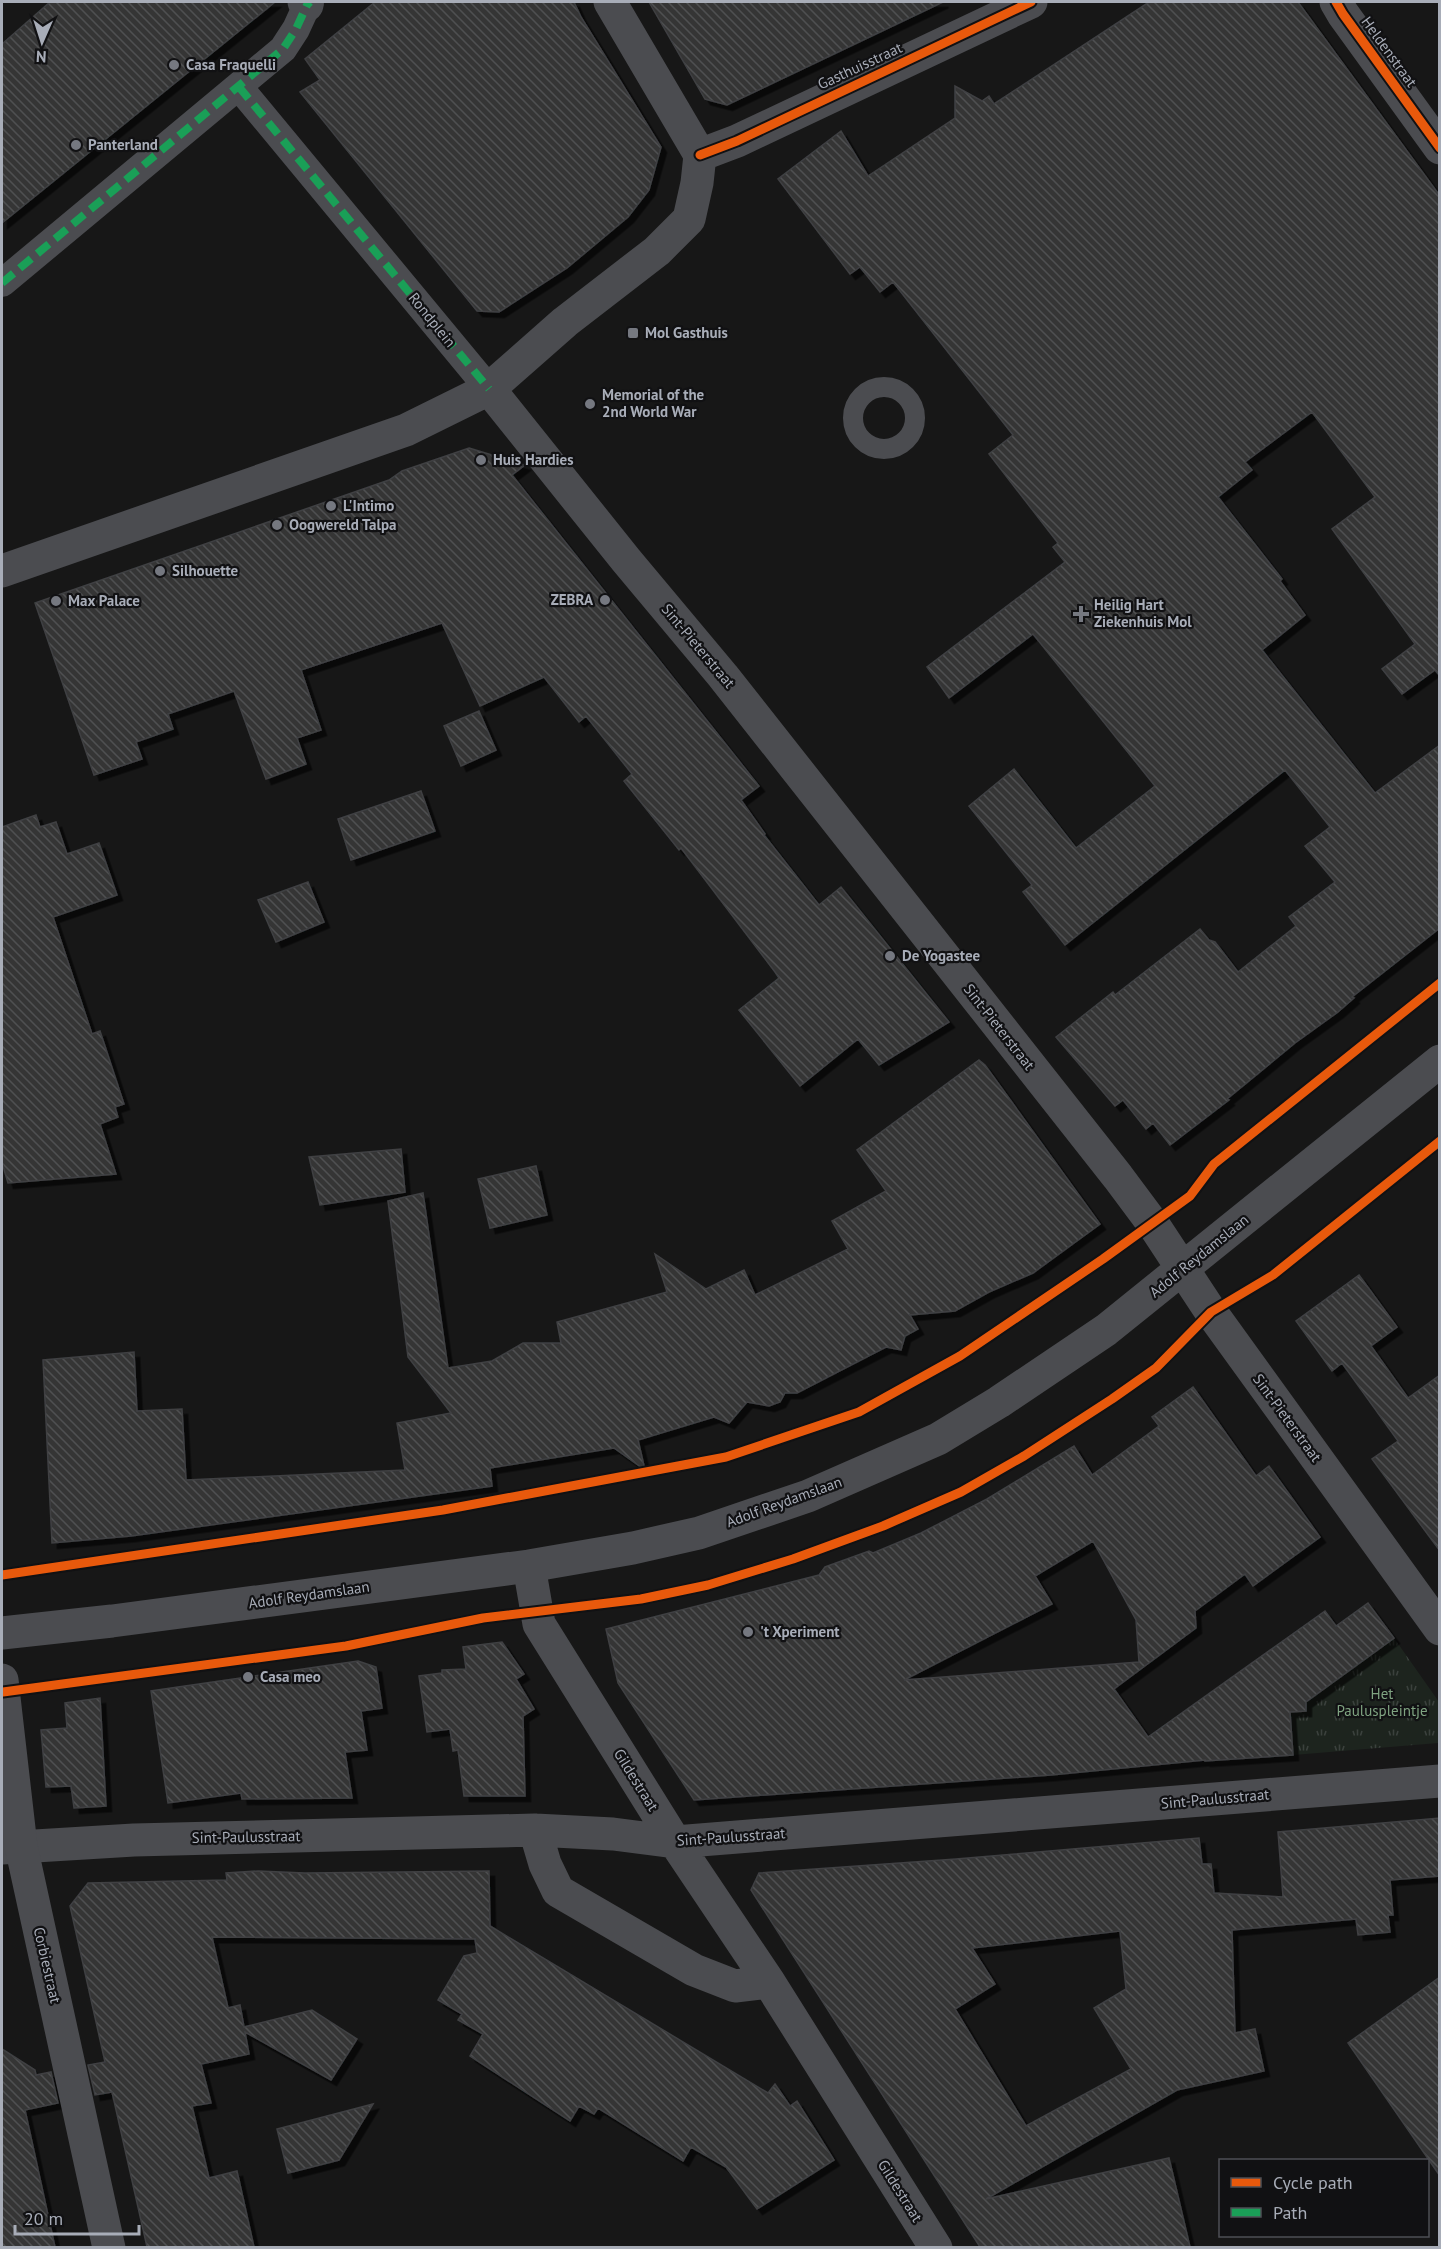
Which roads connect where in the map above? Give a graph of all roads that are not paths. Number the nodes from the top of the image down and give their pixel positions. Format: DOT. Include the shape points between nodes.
graph roads {
  1 [pos="610,2"];
  2 [pos="1031,2"];
  3 [pos="1336,2"];
  4 [pos="307,3"];
  5 [pos="239,87"];
  6 [pos="1440,148"];
  7 [pos="700,155"];
  8 [pos="2,283"];
  9 [pos="489,389"];
  10 [pos="2,572"];
  11 [pos="1440,1061"];
  12 [pos="1183,1269"];
  13 [pos="529,1566"];
  14 [pos="1440,1629"];
  15 [pos="2,1633"];
  16 [pos="2,1680"];
  17 [pos="1440,1781"];
  18 [pos="534,1830"];
  19 [pos="675,1842"];
  20 [pos="11,1847"];
  21 [pos="769,1982"];
  22 [pos="109,2247"];
  23 [pos="936,2247"];
  1 -- 7 [label="street"];
  2 -- 7 [label="street, Gasthuisstraat"];
  3 -- 6 [label="street, Heldenstraat"];
  4 -- 5 [label="street" via="283,49"];
  5 -- 8 [label="street"];
  5 -- 9 [label="street, Rondplein"];
  7 -- 9 [label="street" via="689,219 657,251 565,322"];
  9 -- 10 [label="street" via="406,430"];
  9 -- 12 [label="street, Sint-Pieterstraat" via="836,819 1118,1177"];
  11 -- 12 [label="street, Adolf Reydamslaan"];
  12 -- 13 [label="street, Adolf Reydamslaan" via="1106,1330 938,1439 808,1496 699,1533"];
  12 -- 14 [label="street, Sint-Pieterstraat"];
  13 -- 15 [label="street, Adolf Reydamslaan"];
  13 -- 19 [label="street, Gildestraat" via="539,1624"];
  16 -- 20 [label="street, Corbiestraat"];
  17 -- 19 [label="street, Sint-Paulusstraat"];
  18 -- 19 [label="street, Sint-Paulusstraat"];
  18 -- 20 [label="street, Sint-Paulusstraat" via="134,1840"];
  18 -- 21 [label="street" via="544,1864 558,1891 694,1970 735,1986"];
  19 -- 21 [label="street, Gildestraat"];
  20 -- 22 [label="street, Corbiestraat"];
  21 -- 23 [label="street, Gildestraat"];
}
